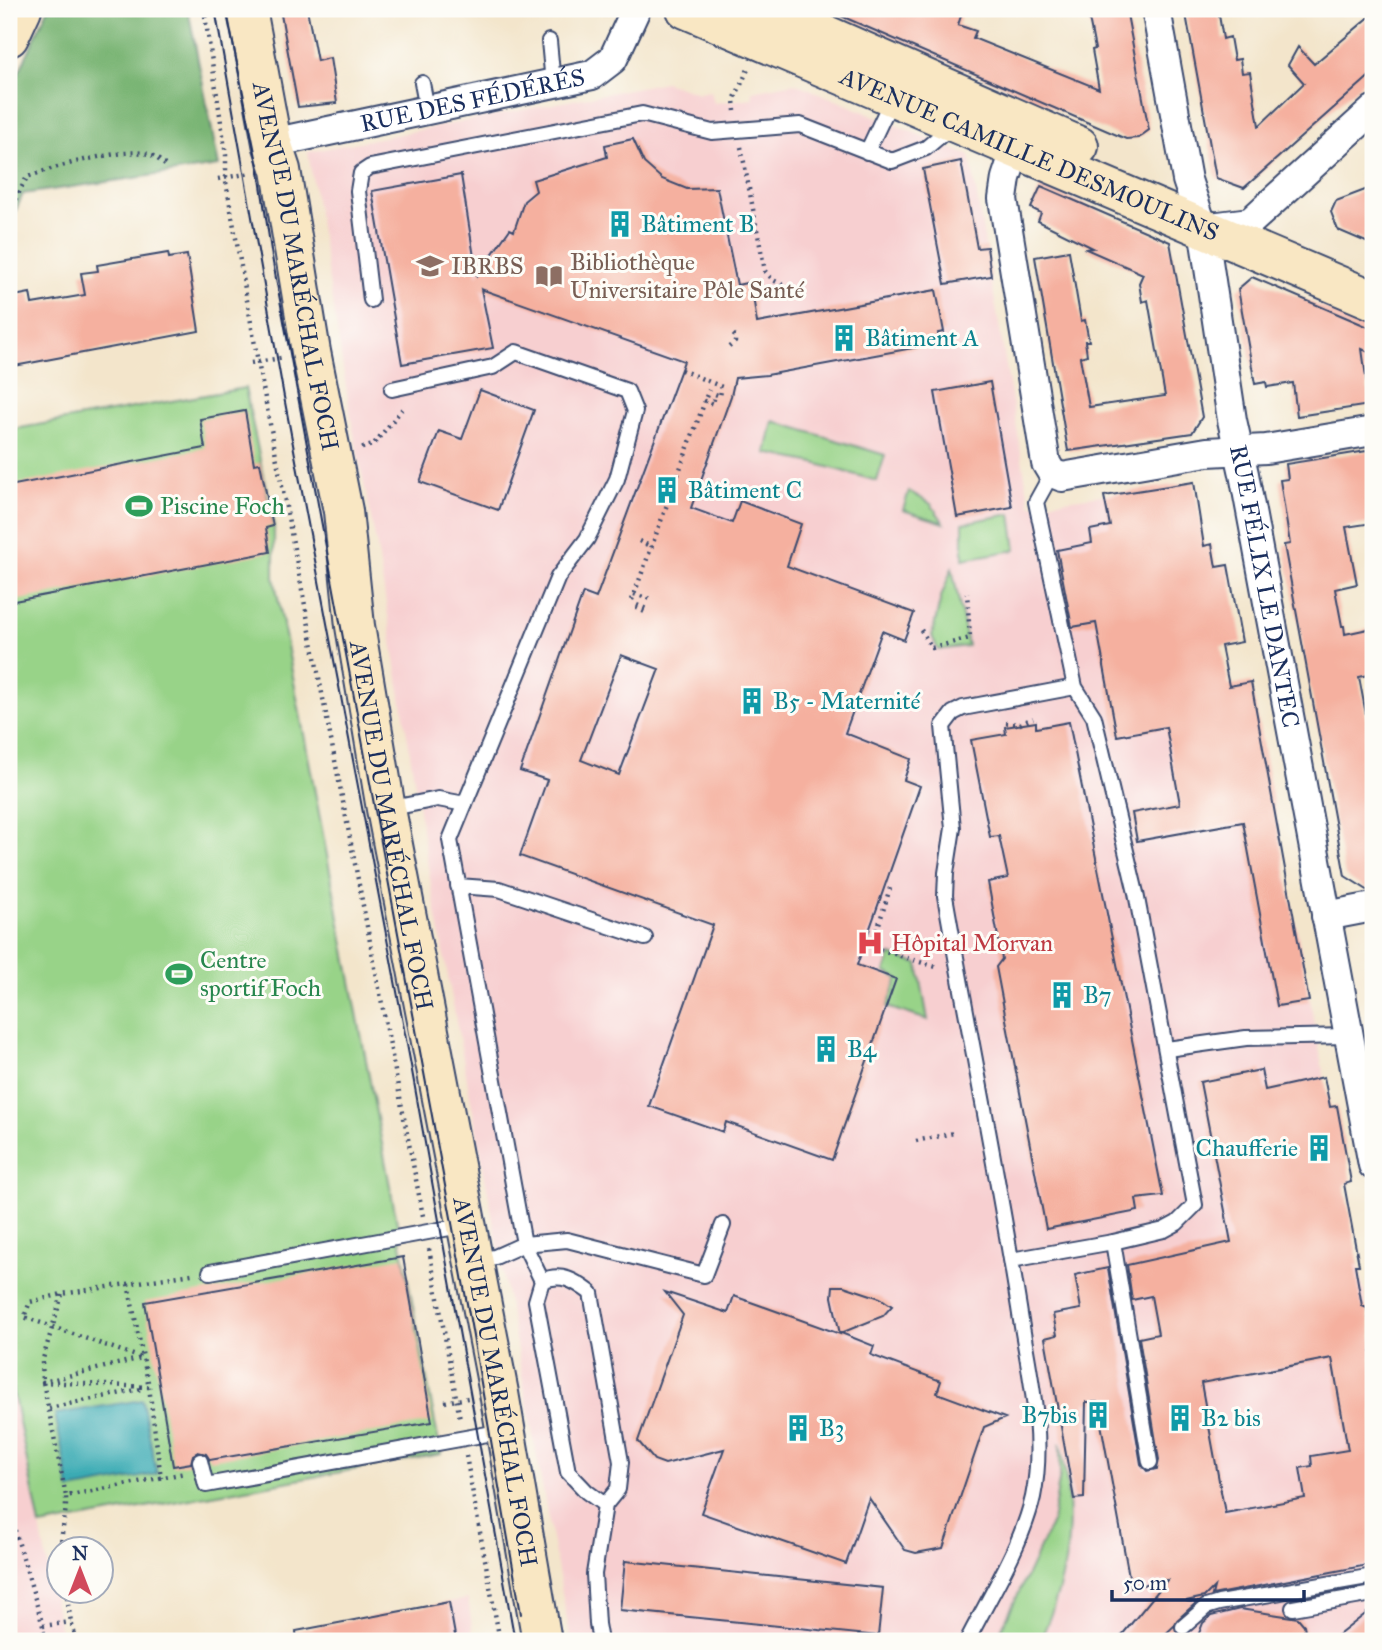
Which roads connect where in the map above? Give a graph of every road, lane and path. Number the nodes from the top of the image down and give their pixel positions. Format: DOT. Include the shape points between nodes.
graph roads {
  1 [pos="22,9"];
  2 [pos="204,9"];
  3 [pos="247,9"];
  4 [pos="636,9"];
  5 [pos="686,9"];
  6 [pos="767,9"];
  7 [pos="1156,9"];
  8 [pos="9,37"];
  9 [pos="549,41"];
  10 [pos="752,60"];
  11 [pos="553,83"];
  12 [pos="901,84"];
  13 [pos="1373,110"];
  14 [pos="956,123"];
  15 [pos="738,130"];
  16 [pos="1020,135"];
  17 [pos="272,143"];
  18 [pos="867,152"];
  19 [pos="165,165"];
  20 [pos="17,192"];
  21 [pos="9,200"];
  22 [pos="9,212"];
  23 [pos="1198,212"];
  24 [pos="1250,222"];
  25 [pos="1373,273"];
  26 [pos="783,285"];
  27 [pos="371,300"];
  28 [pos="1373,300"];
  29 [pos="730,331"];
  30 [pos="729,347"];
  31 [pos="681,370"];
  32 [pos="392,389"];
  33 [pos="709,390"];
  34 [pos="706,397"];
  35 [pos="702,406"];
  36 [pos="403,408"];
  37 [pos="1373,431"];
  38 [pos="357,449"];
  39 [pos="1238,450"];
  40 [pos="686,452"];
  41 [pos="677,472"];
  42 [pos="1052,473"];
  43 [pos="663,494"];
  44 [pos="671,498"];
  45 [pos="653,518"];
  46 [pos="660,524"];
  47 [pos="639,541"];
  48 [pos="653,544"];
  49 [pos="635,568"];
  50 [pos="644,571"];
  51 [pos="634,593"];
  52 [pos="967,593"];
  53 [pos="636,607"];
  54 [pos="648,611"];
  55 [pos="921,630"];
  56 [pos="1075,687"];
  57 [pos="1033,718"];
  58 [pos="1006,723"];
  59 [pos="465,804"];
  60 [pos="386,809"];
  61 [pos="458,886"];
  62 [pos="890,888"];
  63 [pos="1373,907"];
  64 [pos="1326,916"];
  65 [pos="645,938"];
  66 [pos="936,967"];
  67 [pos="1348,1036"];
  68 [pos="1167,1049"];
  69 [pos="954,1133"];
  70 [pos="916,1141"];
  71 [pos="1373,1166"];
  72 [pos="723,1225"];
  73 [pos="426,1231"];
  74 [pos="1113,1242"];
  75 [pos="470,1243"];
  76 [pos="524,1244"];
  77 [pos="1011,1260"];
  78 [pos="210,1272"];
  79 [pos="542,1280"];
  80 [pos="128,1284"];
  81 [pos="62,1294"];
  82 [pos="51,1327"];
  83 [pos="142,1358"];
  84 [pos="43,1382"];
  85 [pos="149,1387"];
  86 [pos="49,1408"];
  87 [pos="505,1431"];
  88 [pos="463,1438"];
  89 [pos="1150,1462"];
  90 [pos="201,1466"];
  91 [pos="161,1478"];
  92 [pos="66,1496"];
  93 [pos="605,1505"];
  94 [pos="9,1510"];
  95 [pos="61,1534"];
  96 [pos="1373,1576"];
  97 [pos="1373,1594"];
  98 [pos="68,1604"];
  99 [pos="1293,1608"];
  100 [pos="71,1622"];
  101 [pos="43,1626"];
  102 [pos="1183,1627"];
  103 [pos="45,1641"];
  104 [pos="77,1641"];
  105 [pos="500,1641"];
  106 [pos="542,1641"];
  107 [pos="600,1641"];
  108 [pos="967,1641"];
  1 -- 8 [label="main road"];
  2 -- 73 [label="path" via="226,181 258,362"];
  3 -- 17 [label="main road, AVENUE DU MARÉCHAL FOCH"];
  4 -- 11 [label="street, RUE DES FÉDÉRÉS" via="613,59 592,75"];
  5 -- 12 [label="main road, AVENUE CAMILLE DESMOULINS"];
  6 -- 12 [label="main road, AVENUE CAMILLE DESMOULINS"];
  7 -- 23 [label="street, RUE FÉLIX LE DANTEC"];
  9 -- 11 [label="lane"];
  10 -- 15 [label="path" via="734,100"];
  11 -- 17 [label="street, RUE DES FÉDÉRÉS" via="424,96"];
  12 -- 14 [label="main road, AVENUE CAMILLE DESMOULINS"];
  12 -- 16 [label="main road, AVENUE CAMILLE DESMOULINS"];
  12 -- 18 [label="lane"];
  13 -- 24 [label="street"];
  14 -- 16 [label="main road, AVENUE CAMILLE DESMOULINS"];
  14 -- 18 [label="lane" via="926,148 892,161"];
  15 -- 18 [label="lane" via="800,124"];
  15 -- 26 [label="path" via="765,271"];
  15 -- 27 [label="lane" via="712,132 642,114 370,167 361,173 358,191"];
  16 -- 23 [label="main road, AVENUE CAMILLE DESMOULINS"];
  16 -- 42 [label="street" via="1003,199 1046,463"];
  17 -- 60 [label="main road, AVENUE DU MARÉCHAL FOCH" via="281,170 343,511 355,625"];
  19 -- 20 [label="path" via="142,153 84,159 27,177"];
  20 -- 21 [label="path"];
  20 -- 22 [label="path"];
  23 -- 24 [label="main road, AVENUE CAMILLE DESMOULINS"];
  23 -- 28 [label="main road, AVENUE CAMILLE DESMOULINS"];
  23 -- 39 [label="street, RUE FÉLIX LE DANTEC"];
  24 -- 25 [label="main road, AVENUE CAMILLE DESMOULINS"];
  29 -- 30 [label="path" via="734,342"];
  31 -- 35 [label="path" via="722,387 716,403 705,400"];
  32 -- 59 [label="lane" via="493,367 516,352 627,391 635,411 617,479 587,539 558,578"];
  33 -- 34 [label="path"];
  35 -- 40 [label="path"];
  35 -- 40 [label="path"];
  36 -- 38 [label="path" via="373,445"];
  37 -- 39 [label="street"];
  39 -- 42 [label="street" via="1062,477"];
  39 -- 64 [label="street, RUE FÉLIX LE DANTEC"];
  40 -- 41 [label="path"];
  41 -- 44 [label="path"];
  41 -- 44 [label="path"];
  42 -- 56 [label="lane" via="1036,502"];
  43 -- 44 [label="path"];
  44 -- 46 [label="path"];
  44 -- 46 [label="path"];
  45 -- 46 [label="path"];
  46 -- 48 [label="path"];
  46 -- 48 [label="path"];
  47 -- 48 [label="path"];
  48 -- 50 [label="path"];
  48 -- 50 [label="path"];
  49 -- 50 [label="path"];
  50 -- 51 [label="path"];
  51 -- 51 [label="path" via="650,599 649,601"];
  52 -- 55 [label="path" via="970,638 932,648"];
  53 -- 54 [label="path"];
  56 -- 68 [label="lane" via="1094,717"];
  56 -- 77 [label="lane" via="962,708 943,726 953,828 945,896"];
  57 -- 58 [label="path" via="1020,724"];
  59 -- 60 [label="lane" via="438,799"];
  59 -- 61 [label="lane" via="450,840"];
  60 -- 75 [label="main road, AVENUE DU MARÉCHAL FOCH"];
  61 -- 65 [label="lane" via="499,889"];
  61 -- 76 [label="lane"];
  62 -- 66 [label="path" via="872,947"];
  63 -- 64 [label="street"];
  64 -- 67 [label="street, RUE FÉLIX LE DANTEC"];
  67 -- 68 [label="lane" via="1246,1038"];
  67 -- 71 [label="street, RUE FÉLIX LE DANTEC"];
  68 -- 74 [label="lane" via="1195,1205 1164,1230"];
  69 -- 70 [label="path"];
  72 -- 76 [label="lane" via="704,1275 567,1240"];
  73 -- 75 [label="lane"];
  73 -- 78 [label="lane"];
  73 -- 88 [label="path"];
  74 -- 77 [label="lane"];
  74 -- 89 [label="lane"];
  75 -- 76 [label="lane" via="495,1257"];
  75 -- 87 [label="main road, AVENUE DU MARÉCHAL FOCH"];
  76 -- 79 [label="lane"];
  77 -- 108 [label="lane" via="1037,1420 1038,1453 1032,1497 1018,1538"];
  78 -- 80 [label="path"];
  79 -- 93 [label="lane" via="536,1301 568,1472"];
  79 -- 93 [label="lane" via="553,1276 576,1281 591,1293 621,1462 618,1489"];
  80 -- 81 [label="path"];
  80 -- 83 [label="path"];
  81 -- 82 [label="path"];
  81 -- 82 [label="path" via="30,1302 24,1317"];
  82 -- 83 [label="path"];
  82 -- 84 [label="path" via="42,1362"];
  83 -- 84 [label="path"];
  83 -- 85 [label="path"];
  84 -- 85 [label="path"];
  84 -- 86 [label="path"];
  85 -- 86 [label="path"];
  85 -- 91 [label="path"];
  86 -- 92 [label="path"];
  87 -- 88 [label="lane"];
  87 -- 106 [label="main road, AVENUE DU MARÉCHAL FOCH"];
  88 -- 90 [label="lane" via="206,1485"];
  88 -- 105 [label="path"];
  90 -- 91 [label="path"];
  91 -- 92 [label="path"];
  92 -- 95 [label="path"];
  93 -- 107 [label="lane" via="594,1574"];
  94 -- 101 [label="path"];
  96 -- 102 [label="lane" via="1219,1603 1206,1607"];
  97 -- 99 [label="lane"];
  98 -- 100 [label="path"];
  100 -- 101 [label="path"];
  100 -- 104 [label="path"];
  101 -- 103 [label="path"];
}
